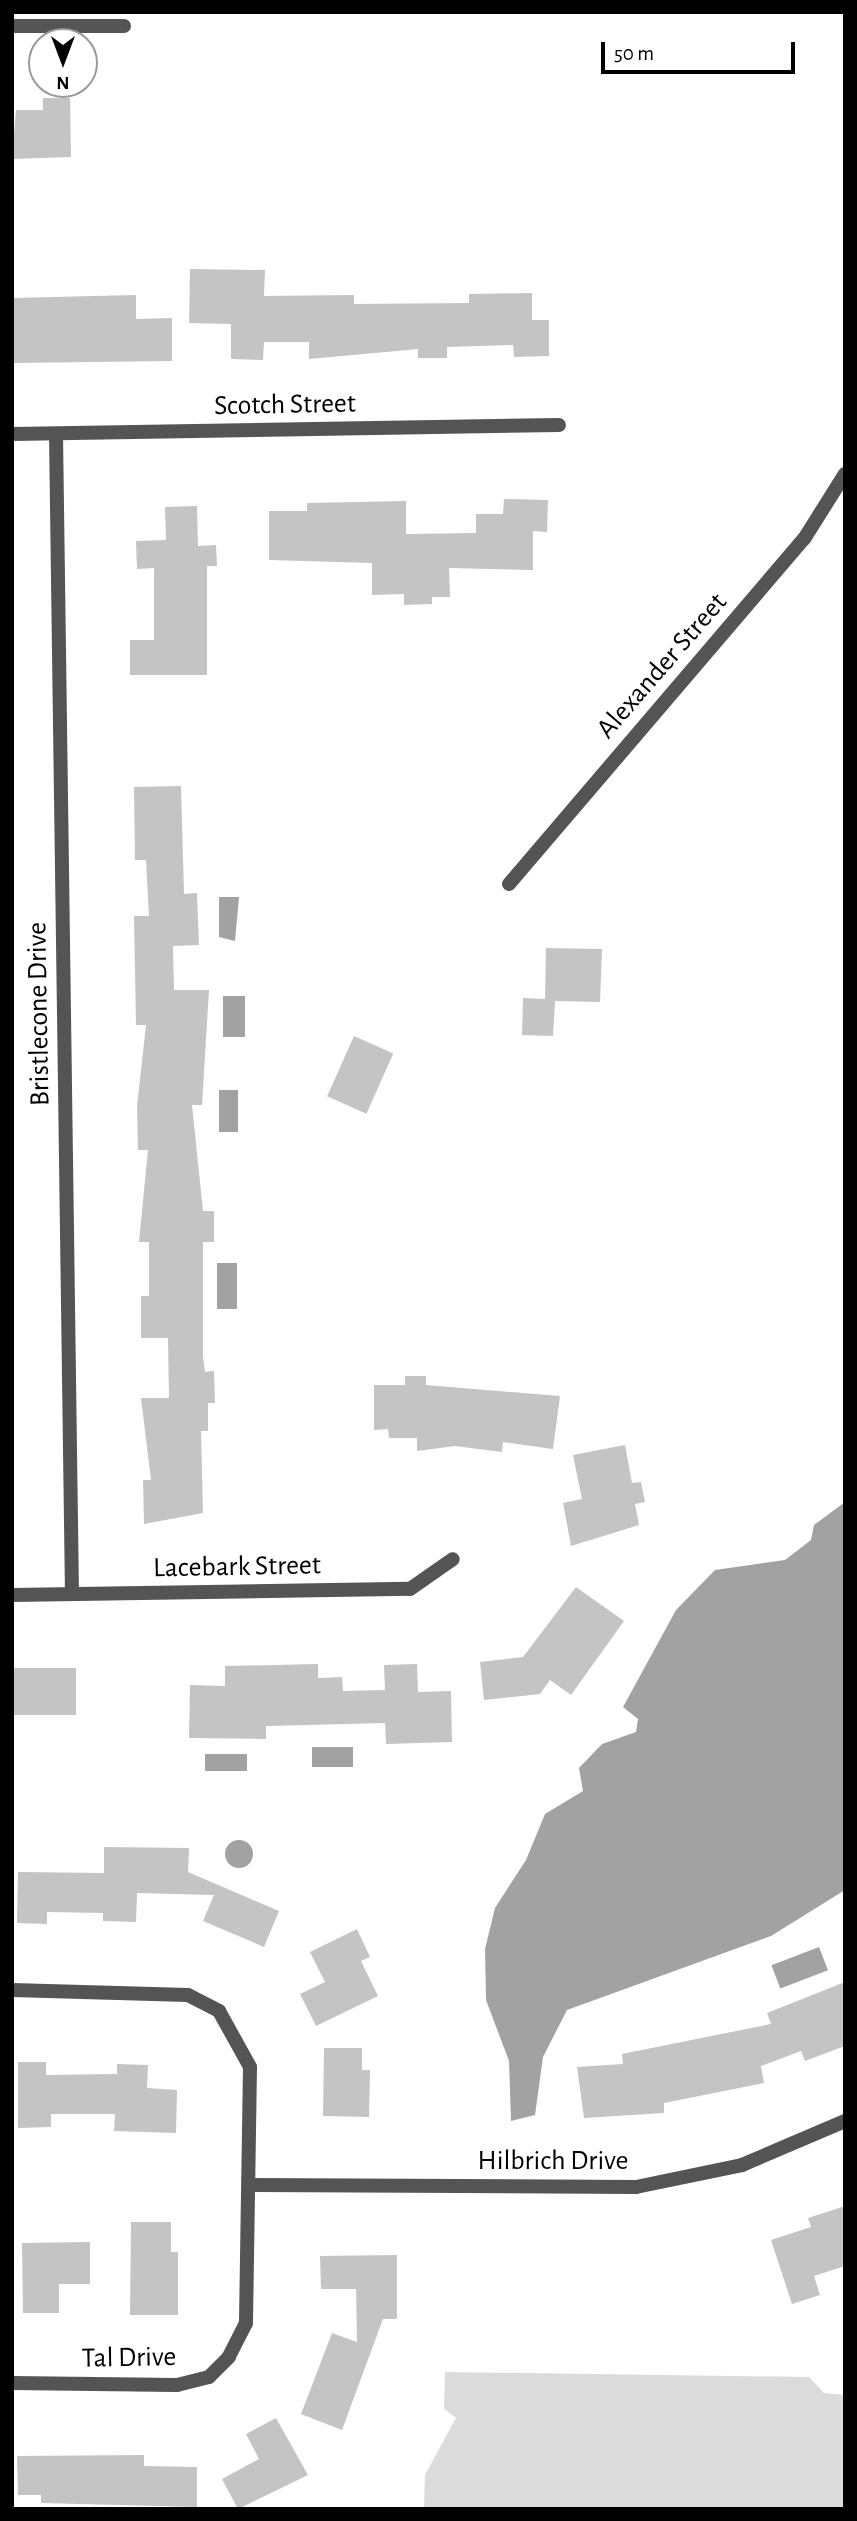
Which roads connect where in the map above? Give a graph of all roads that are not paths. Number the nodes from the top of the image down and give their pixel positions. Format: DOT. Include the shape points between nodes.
graph roads {
  1 [pos="12,26"];
  2 [pos="124,26"];
  3 [pos="559,425"];
  4 [pos="12,434"];
  5 [pos="56,434"];
  6 [pos="845,474"];
  7 [pos="509,884"];
  8 [pos="453,1559"];
  9 [pos="72,1594"];
  10 [pos="12,1595"];
  11 [pos="12,1990"];
  12 [pos="845,2121"];
  13 [pos="250,2185"];
  14 [pos="12,2383"];
  1 -- 2 [label="street"];
  3 -- 5 [label="street, Scotch Street"];
  4 -- 5 [label="street, Scotch Street"];
  5 -- 9 [label="street, Bristlecone Drive"];
  6 -- 7 [label="street, Alexander Street" via="804,539"];
  8 -- 9 [label="street, Lacebark Street" via="410,1589"];
  9 -- 10 [label="street, Lacebark Street"];
  11 -- 13 [label="street, Tal Drive" via="188,1995 219,2011 250,2067"];
  12 -- 13 [label="street, Hilbrich Drive" via="741,2165 636,2187"];
  13 -- 14 [label="street, Tal Drive" via="246,2323 229,2357 209,2376 177,2385"];
}
